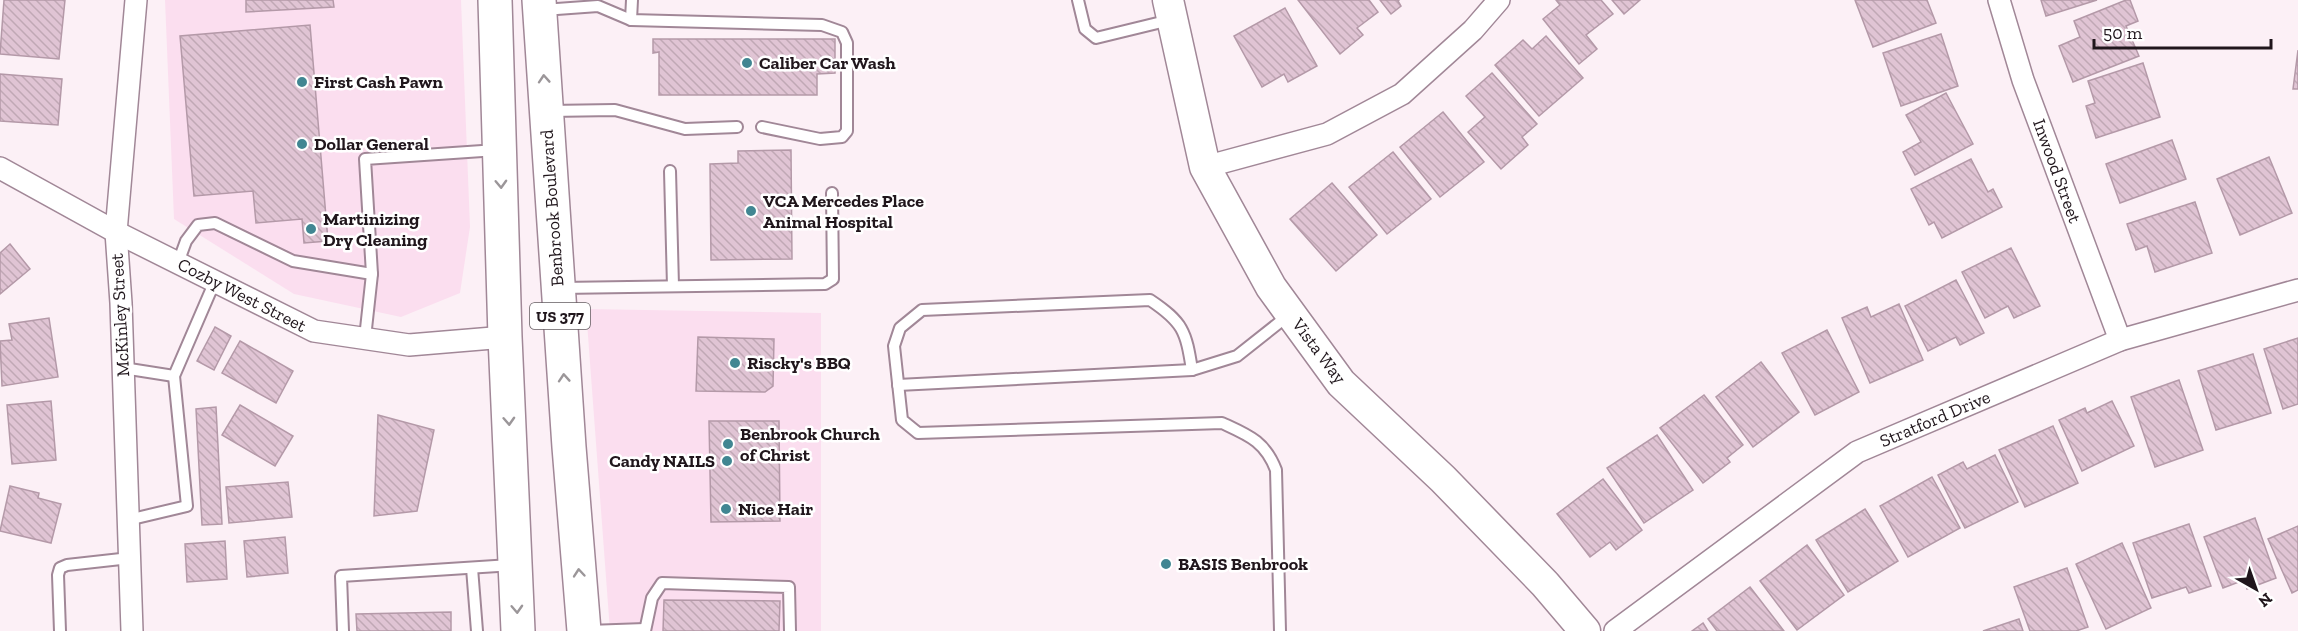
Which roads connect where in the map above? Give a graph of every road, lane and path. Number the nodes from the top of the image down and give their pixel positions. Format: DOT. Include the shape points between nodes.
graph roads {
  1 [pos="136,0"];
  2 [pos="495,0"];
  3 [pos="632,0"];
  4 [pos="1078,0"];
  5 [pos="1499,0"];
  6 [pos="1999,0"];
  7 [pos="539,5"];
  8 [pos="1170,10"];
  9 [pos="631,20"];
  10 [pos="546,111"];
  11 [pos="737,127"];
  12 [pos="762,127"];
  13 [pos="500,150"];
  14 [pos="1205,167"];
  15 [pos="0,168"];
  16 [pos="670,171"];
  17 [pos="832,193"];
  18 [pos="116,232"];
  19 [pos="178,263"];
  20 [pos="372,274"];
  21 [pos="215,281"];
  22 [pos="674,286"];
  23 [pos="558,288"];
  24 [pos="2298,290"];
  25 [pos="1291,314"];
  26 [pos="505,337"];
  27 [pos="365,339"];
  28 [pos="2120,340"];
  29 [pos="123,368"];
  30 [pos="1192,370"];
  31 [pos="174,376"];
  32 [pos="898,385"];
  33 [pos="128,520"];
  34 [pos="130,558"];
  35 [pos="515,565"];
  36 [pos="472,568"];
  37 [pos="645,630"];
  38 [pos="60,631"];
  39 [pos="132,631"];
  40 [pos="343,631"];
  41 [pos="477,631"];
  42 [pos="518,631"];
  43 [pos="584,631"];
  44 [pos="790,631"];
  45 [pos="1280,631"];
  46 [pos="1585,631"];
  47 [pos="1615,631"];
  1 -- 18 [label="street, McKinley Street"];
  2 -- 13 [label="highway, US 377"];
  3 -- 9 [label="lane"];
  4 -- 8 [label="lane" via="1085,29 1096,38"];
  5 -- 14 [label="street" via="1473,30 1402,94 1327,134"];
  6 -- 28 [label="street, Inwood Street" via="2023,80"];
  7 -- 9 [label="lane" via="598,6"];
  10 -- 7 [label="highway, Benbrook Boulevard / US 377, one-way"];
  8 -- 14 [label="street, Vista Way"];
  9 -- 12 [label="lane" via="822,25 842,33 847,43 847,131 842,137 820,139"];
  10 -- 11 [label="lane" via="615,110 686,129"];
  10 -- 23 [label="highway, Benbrook Boulevard / US 377"];
  13 -- 20 [label="lane" via="365,159"];
  13 -- 26 [label="highway, US 377, one-way"];
  14 -- 25 [label="street, Vista Way" via="1271,287"];
  15 -- 18 [label="street, Cozby West Street"];
  16 -- 22 [label="lane"];
  17 -- 22 [label="lane" via="833,279 825,284"];
  18 -- 19 [label="street, Cozby West Street"];
  18 -- 29 [label="street, McKinley Street"];
  19 -- 20 [label="lane" via="186,241 198,225 215,224 293,261"];
  19 -- 21 [label="street, Cozby West Street"];
  20 -- 27 [label="lane"];
  21 -- 27 [label="street, Cozby West Street" via="314,331"];
  21 -- 31 [label="lane"];
  22 -- 23 [label="lane"];
  43 -- 23 [label="highway, Benbrook Boulevard / US 377, one-way"];
  24 -- 28 [label="street, Stratford Drive"];
  25 -- 30 [label="lane" via="1237,356"];
  25 -- 46 [label="street, Vista Way" via="1341,383 1451,487"];
  26 -- 27 [label="street, Cozby West Street" via="409,345"];
  26 -- 35 [label="highway, US 377, one-way"];
  28 -- 47 [label="street, Stratford Drive" via="1857,452"];
  29 -- 31 [label="lane"];
  29 -- 33 [label="street, McKinley Street"];
  30 -- 32 [label="lane"];
  30 -- 32 [label="lane" via="1187,340 1173,315 1150,300 934,309 922,310 900,328 894,346"];
  31 -- 33 [label="lane" via="187,507"];
  32 -- 45 [label="lane" via="902,420 918,433 1222,423 1251,436 1270,454 1276,470"];
  33 -- 34 [label="street, McKinley Street"];
  34 -- 38 [label="lane" via="60,568"];
  34 -- 39 [label="street, McKinley Street"];
  35 -- 36 [label="lane"];
  35 -- 42 [label="highway, US 377, one-way"];
  36 -- 40 [label="lane" via="341,576"];
  36 -- 41 [label="lane"];
  37 -- 43 [label="lane"];
  37 -- 44 [label="lane" via="652,598 662,583 789,587"];
}
